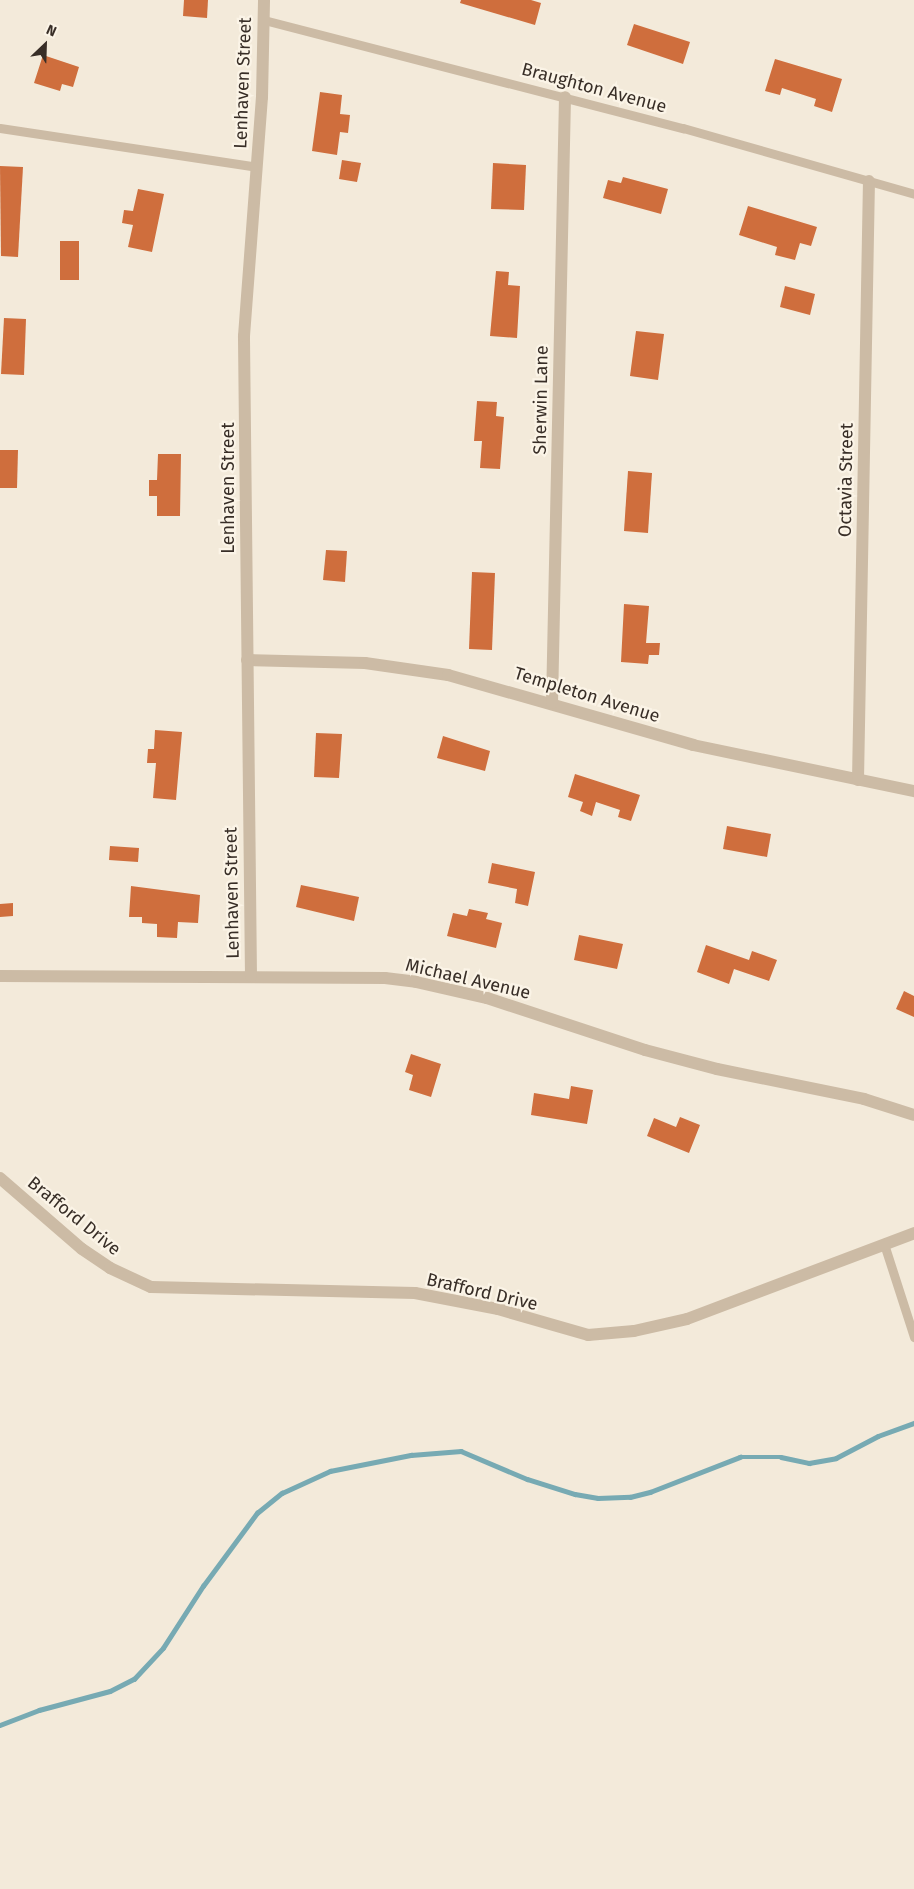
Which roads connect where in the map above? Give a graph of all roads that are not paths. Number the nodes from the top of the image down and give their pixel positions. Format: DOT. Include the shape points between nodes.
graph roads {
  1 [pos="264,0"];
  2 [pos="264,20"];
  3 [pos="565,97"];
  4 [pos="0,128"];
  5 [pos="257,167"];
  6 [pos="869,181"];
  7 [pos="914,194"];
  8 [pos="247,660"];
  9 [pos="552,703"];
  10 [pos="858,780"];
  11 [pos="914,791"];
  12 [pos="0,976"];
  13 [pos="250,976"];
  14 [pos="914,1115"];
  15 [pos="0,1178"];
  16 [pos="914,1233"];
  17 [pos="884,1244"];
  18 [pos="914,1337"];
  1 -- 2 [label="street, Lenhaven Street"];
  2 -- 3 [label="lane, Braughton Avenue"];
  2 -- 5 [label="street, Lenhaven Street"];
  3 -- 6 [label="lane, Braughton Avenue"];
  3 -- 9 [label="street, Sherwin Lane"];
  4 -- 5 [label="lane"];
  5 -- 8 [label="street, Lenhaven Street" via="244,336"];
  6 -- 7 [label="lane, Braughton Avenue"];
  6 -- 10 [label="street, Octavia Street"];
  8 -- 9 [label="street, Templeton Avenue" via="395,666 491,685"];
  8 -- 13 [label="street, Lenhaven Street"];
  9 -- 10 [label="street, Templeton Avenue" via="693,745"];
  10 -- 11 [label="street, Templeton Avenue"];
  12 -- 13 [label="street, Michael Avenue"];
  13 -- 14 [label="street, Michael Avenue" via="384,978 425,984 488,998 646,1050 717,1069 864,1099"];
  15 -- 17 [label="street, Brafford Drive" via="82,1249 110,1268 151,1287 415,1293 498,1310 588,1335 634,1331 687,1319"];
  16 -- 17 [label="street, Brafford Drive"];
  17 -- 18 [label="lane"];
}
